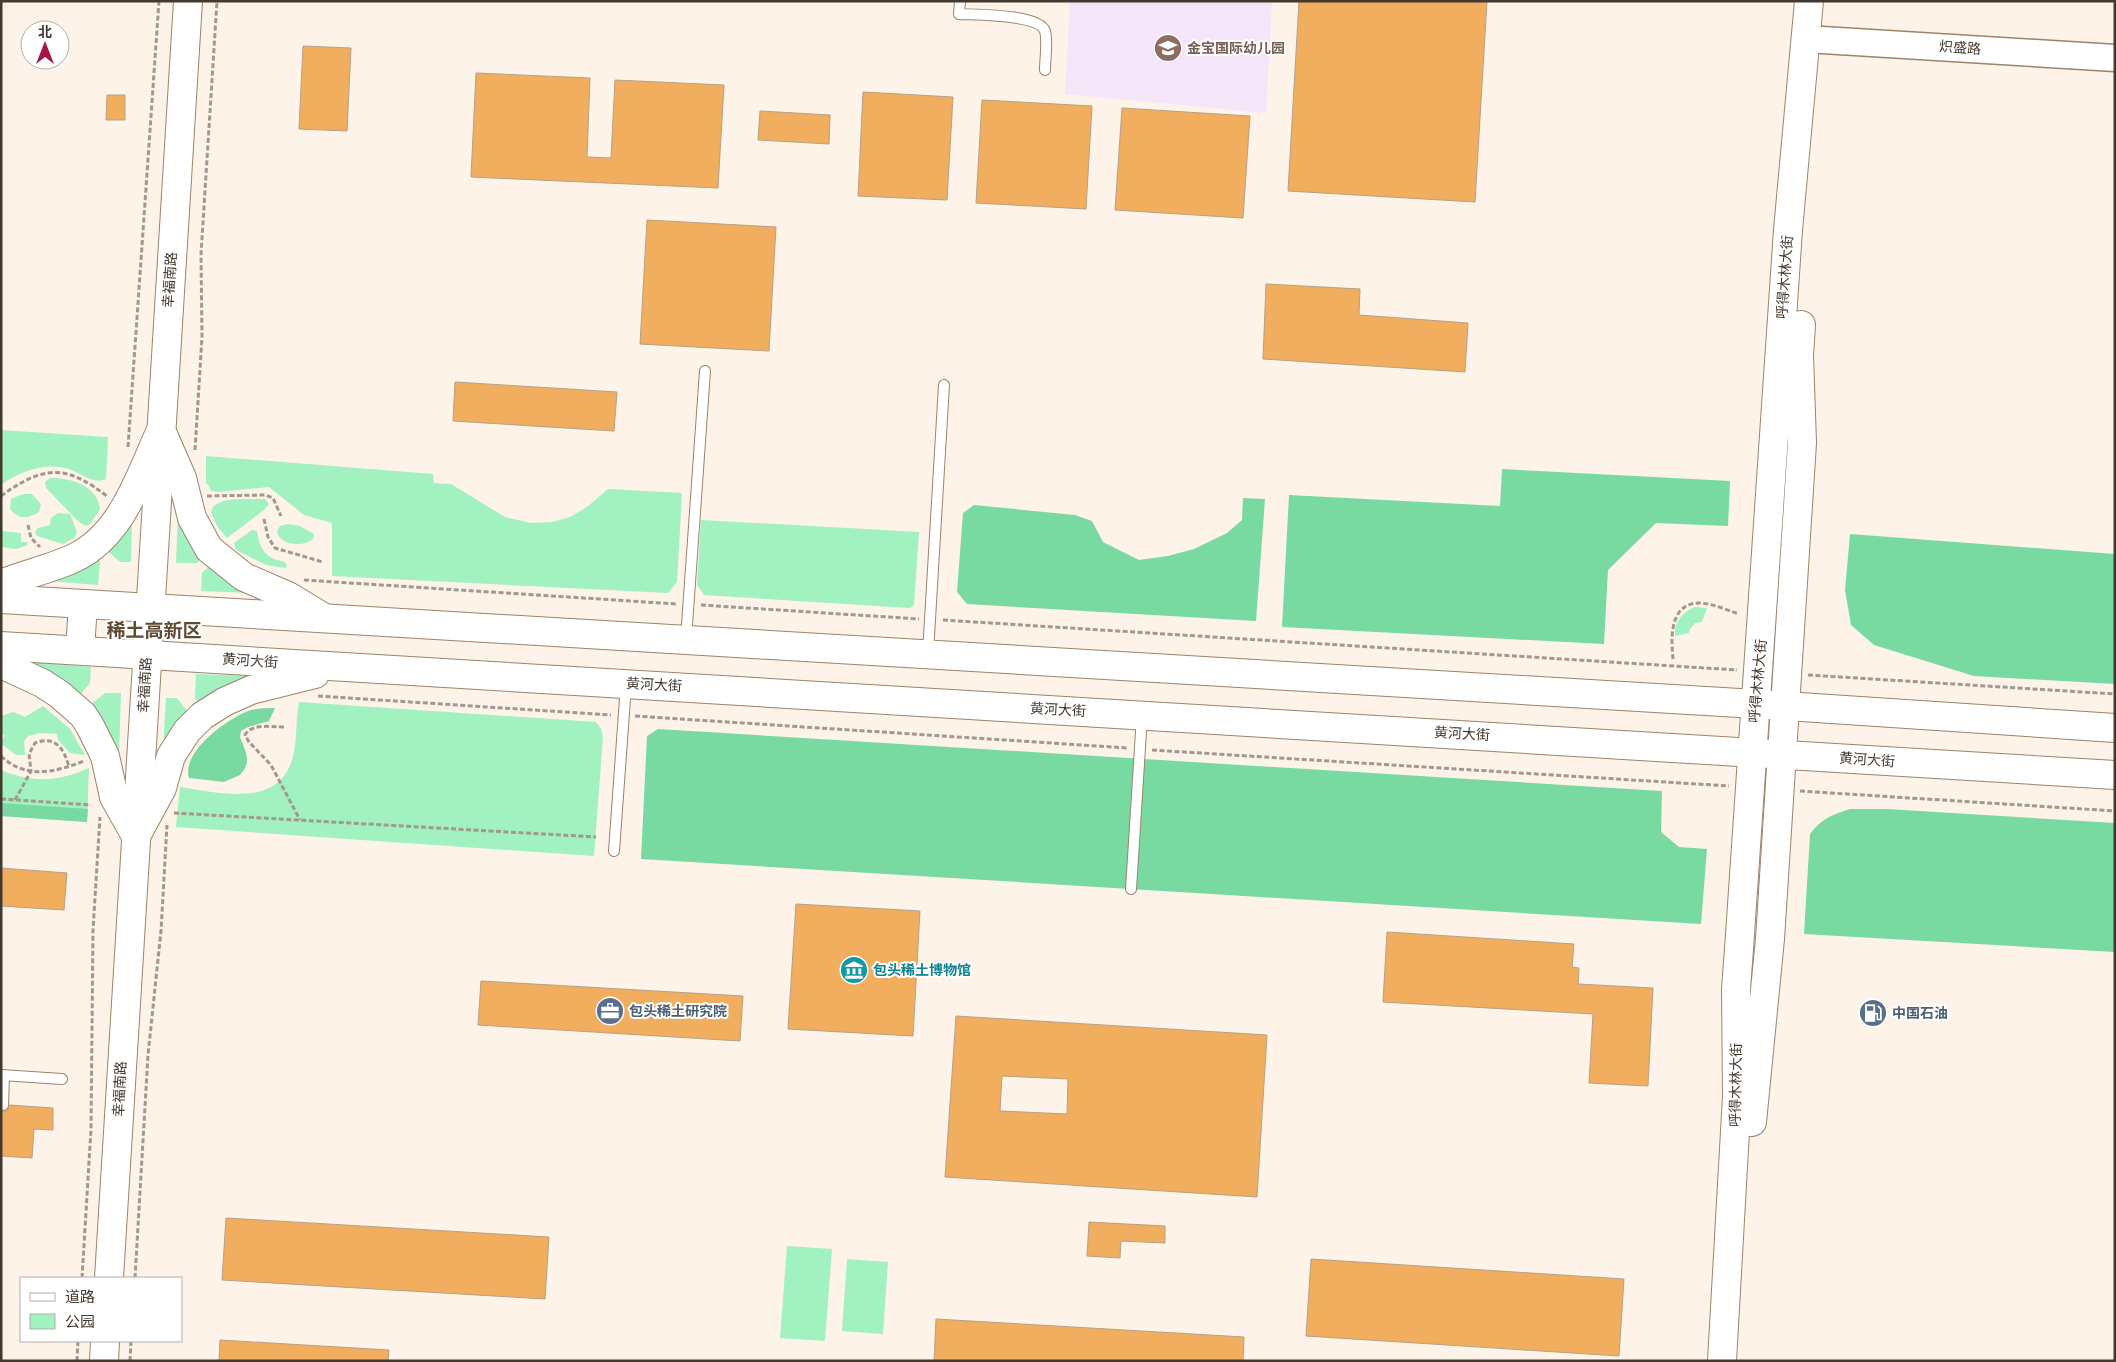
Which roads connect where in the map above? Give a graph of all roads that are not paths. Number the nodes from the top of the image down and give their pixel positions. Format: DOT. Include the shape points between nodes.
graph roads {
  1 [pos="188,1"];
  2 [pos="960,1"];
  3 [pos="1809,1"];
  4 [pos="1824,1"];
  5 [pos="1814,39"];
  6 [pos="2115,58"];
  7 [pos="1045,70"];
  8 [pos="705,371"];
  9 [pos="944,385"];
  10 [pos="161,430"];
  11 [pos="1,584"];
  12 [pos="1,599"];
  13 [pos="83,604"];
  14 [pos="150,608"];
  15 [pos="326,619"];
  16 [pos="686,640"];
  17 [pos="1,646"];
  18 [pos="80,650"];
  19 [pos="147,654"];
  20 [pos="928,654"];
  21 [pos="1,664"];
  22 [pos="340,666"];
  23 [pos="626,684"];
  24 [pos="1756,704"];
  25 [pos="1785,706"];
  26 [pos="1142,715"];
  27 [pos="2115,728"];
  28 [pos="1752,752"];
  29 [pos="1783,754"];
  30 [pos="2115,776"];
  31 [pos="136,836"];
  32 [pos="614,851"];
  33 [pos="1131,889"];
  34 [pos="3,1075"];
  35 [pos="62,1079"];
  36 [pos="3,1105"];
  37 [pos="109,1277"];
  38 [pos="105,1342"];
  39 [pos="104,1361"];
  40 [pos="1722,1361"];
  41 [pos="1739,1361"];
  1 -- 10 [label="main road, 幸福南路"];
  2 -- 7 [label="lane" via="959,14 1028,19 1042,25 1045,32"];
  3 -- 5 [label="main road, 呼得木林大街"];
  4 -- 5 [label="main road, 呼得木林大街"];
  5 -- 6 [label="street, 炽盛路"];
  5 -- 24 [label="main road, 呼得木林大街" via="1788,230"];
  5 -- 25 [label="main road, 呼得木林大街" via="1799,355 1802,443"];
  8 -- 16 [label="lane"];
  9 -- 20 [label="lane"];
  10 -- 11 [label="main road" via="130,498 101,539 75,558"];
  10 -- 14 [label="main road, 幸福南路"];
  10 -- 15 [label="main road" via="182,478 192,518 209,549 244,577 288,596"];
  12 -- 13 [label="main road"];
  13 -- 14 [label="main road"];
  13 -- 18 [label="main road"];
  14 -- 15 [label="main road"];
  14 -- 19 [label="main road, 幸福南路"];
  15 -- 16 [label="main road"];
  16 -- 20 [label="main road"];
  17 -- 18 [label="main road, 黄河大街"];
  18 -- 19 [label="main road, 黄河大街"];
  19 -- 22 [label="main road, 黄河大街"];
  19 -- 31 [label="main road, 幸福南路"];
  20 -- 24 [label="main road"];
  21 -- 31 [label="main road" via="48,687 90,726 105,756 114,797"];
  22 -- 23 [label="main road, 黄河大街"];
  22 -- 31 [label="main road" via="304,678 263,686 206,713 187,731 175,749 167,765 162,788"];
  23 -- 26 [label="main road, 黄河大街"];
  23 -- 32 [label="lane"];
  24 -- 25 [label="main road"];
  24 -- 28 [label="main road, 呼得木林大街"];
  25 -- 27 [label="main road"];
  25 -- 29 [label="main road, 呼得木林大街"];
  26 -- 28 [label="main road, 黄河大街"];
  26 -- 33 [label="lane"];
  28 -- 29 [label="main road, 黄河大街"];
  28 -- 40 [label="main road, 呼得木林大街" via="1736,989 1737,1096"];
  29 -- 30 [label="main road, 黄河大街"];
  29 -- 41 [label="main road, 呼得木林大街" via="1749,1163"];
  31 -- 37 [label="main road, 幸福南路"];
  34 -- 35 [label="lane"];
  34 -- 36 [label="lane"];
  38 -- 39 [label="main road"];
}
